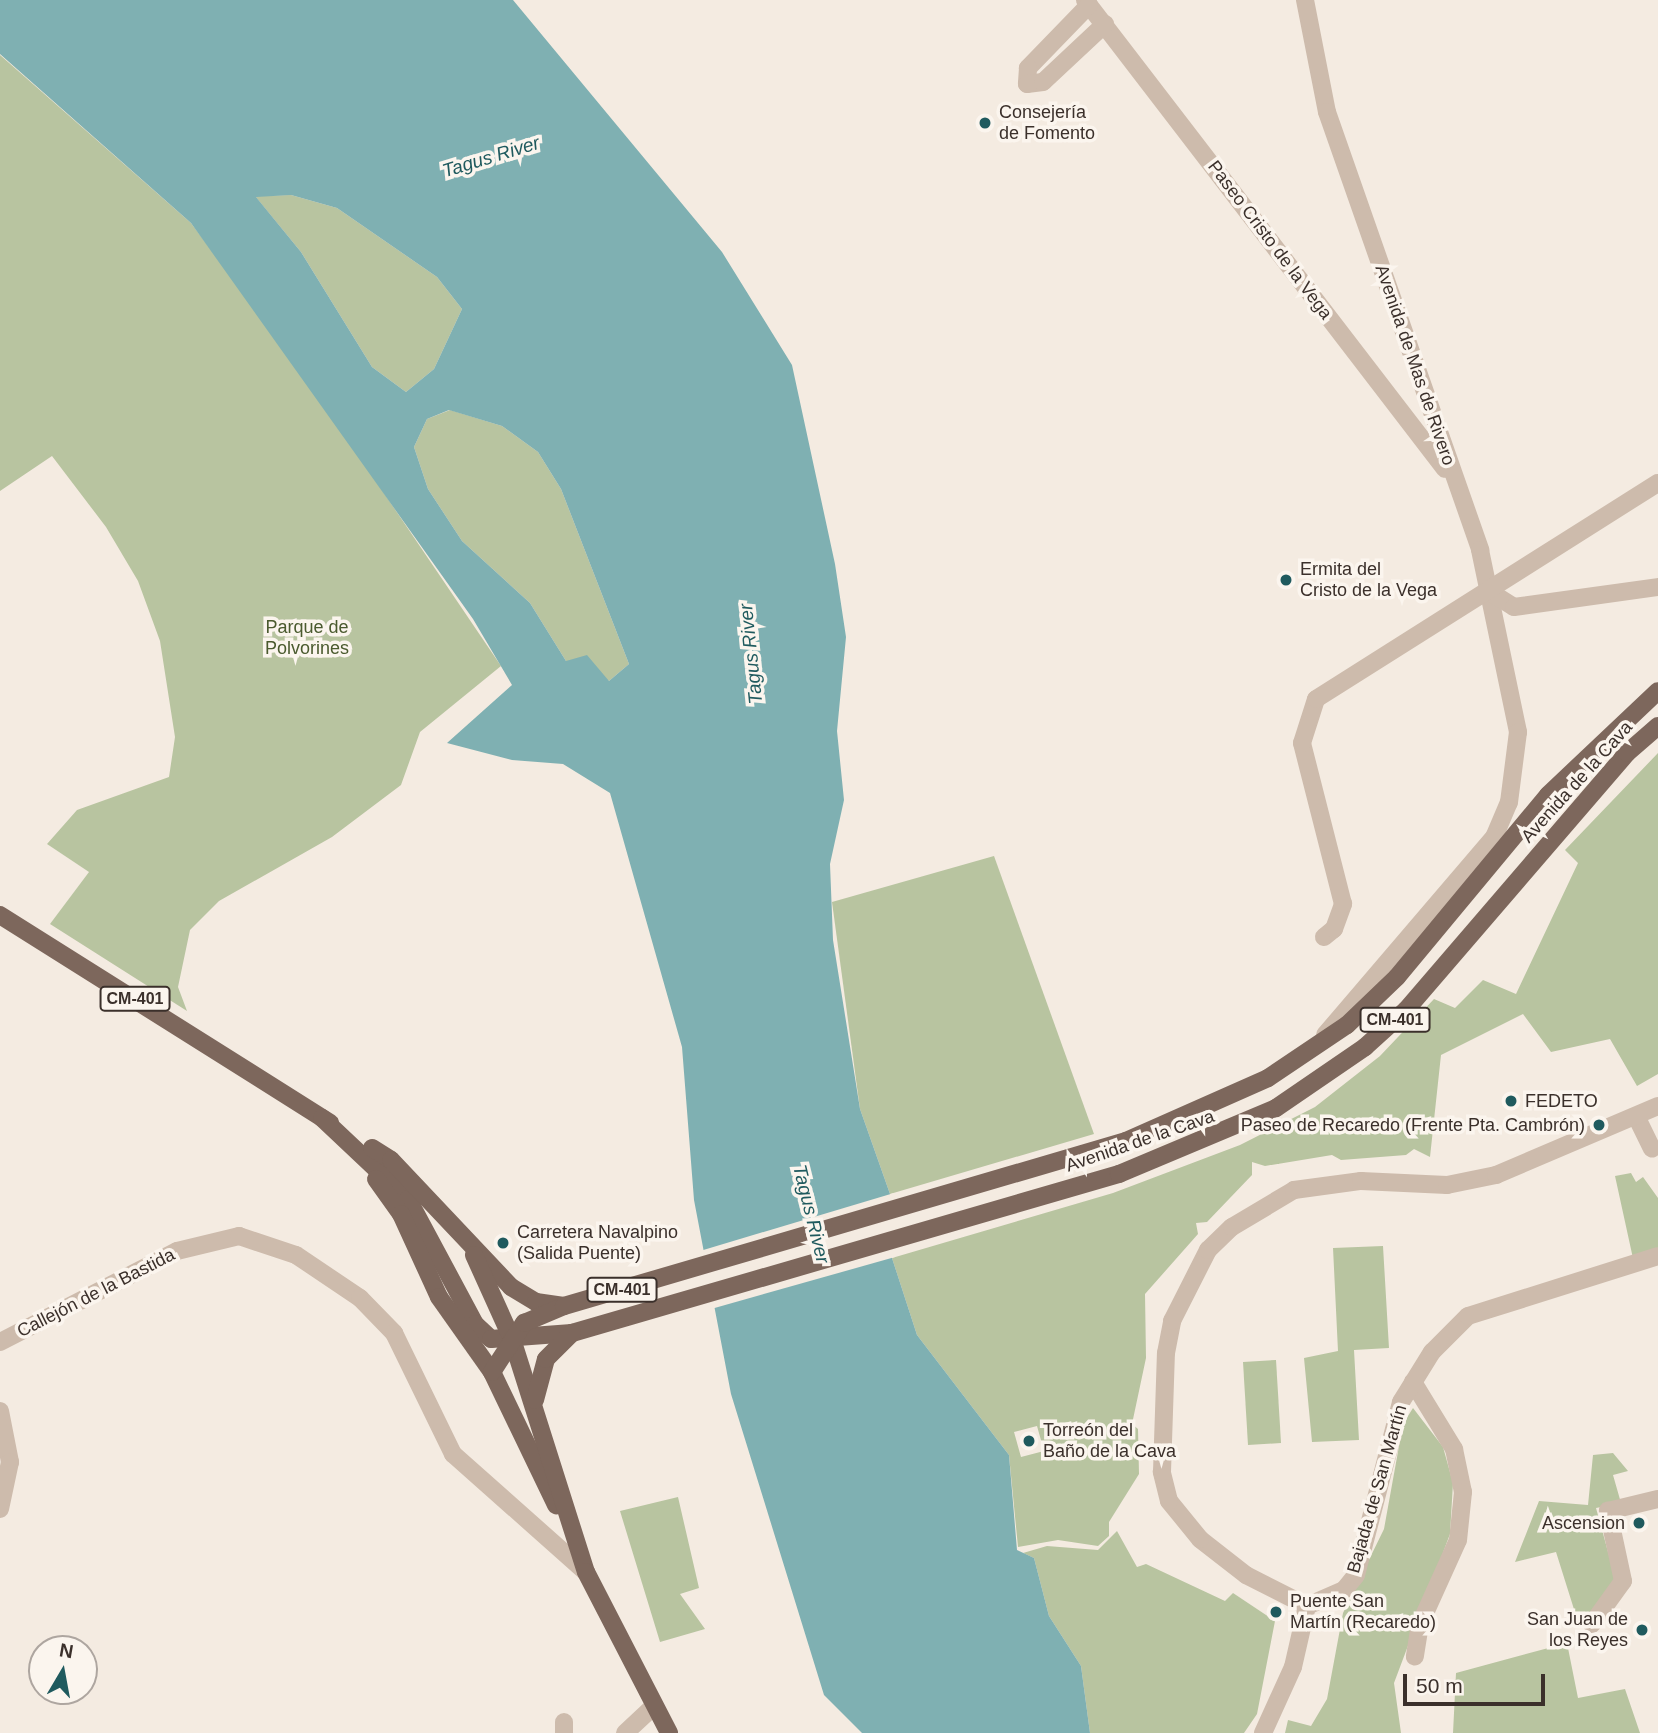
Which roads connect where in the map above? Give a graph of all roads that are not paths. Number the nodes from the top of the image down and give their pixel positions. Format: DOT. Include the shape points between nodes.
graph roads {
  1 [pos="1305,0"];
  2 [pos="1087,3"];
  3 [pos="1105,24"];
  4 [pos="1453,480"];
  5 [pos="1658,483"];
  6 [pos="1658,587"];
  7 [pos="1490,592"];
  8 [pos="1658,691"];
  9 [pos="1658,726"];
  10 [pos="1518,732"];
  11 [pos="0,915"];
  12 [pos="1324,937"];
  13 [pos="1308,1053"];
  14 [pos="1658,1106"];
  15 [pos="322,1118"];
  16 [pos="1637,1118"];
  17 [pos="1652,1149"];
  18 [pos="455,1226"];
  19 [pos="1658,1256"];
  20 [pos="564,1306"];
  21 [pos="572,1333"];
  22 [pos="512,1339"];
  23 [pos="0,1342"];
  24 [pos="492,1372"];
  25 [pos="1413,1382"];
  26 [pos="534,1404"];
  27 [pos="0,1411"];
  28 [pos="1658,1499"];
  29 [pos="0,1509"];
  30 [pos="572,1532"];
  31 [pos="586,1572"];
  32 [pos="1307,1606"];
  33 [pos="1592,1624"];
  34 [pos="1415,1657"];
  35 [pos="653,1707"];
  36 [pos="625,1733"];
  37 [pos="669,1733"];
  38 [pos="1263,1733"];
  1 -- 4 [label="street, Avenida de Mas de Rivero" via="1328,112"];
  2 -- 3 [label="street, Paseo Cristo de la Vega"];
  2 -- 3 [label="street" via="1028,68 1027,84 1043,82"];
  3 -- 4 [label="street, Paseo Cristo de la Vega"];
  4 -- 7 [label="street, Avenida de Mas de Rivero"];
  5 -- 7 [label="street"];
  6 -- 7 [label="street" via="1514,607"];
  7 -- 10 [label="street, Avenida de Mas de Rivero"];
  7 -- 12 [label="street" via="1341,678 1308,713 1302,743 1343,904 1334,929"];
  8 -- 13 [label="main road, Avenida de la Cava / CM-401" via="1548,795 1397,977"];
  9 -- 21 [label="main road, Avenida de la Cava / CM-401" via="1603,780 1406,1010 1332,1073 1208,1141 1045,1195"];
  10 -- 13 [label="street, Avenida de la Cava" via="1509,802 1494,837 1408,945"];
  11 -- 15 [label="main road, CM-401"];
  13 -- 20 [label="main road, Avenida de la Cava / CM-401" via="1198,1115 1037,1168"];
  14 -- 16 [label="street"];
  15 -- 18 [label="main road, CM-401" via="391,1160"];
  15 -- 22 [label="main road, CM-401" via="408,1199 475,1324 491,1339"];
  15 -- 24 [label="main road" via="396,1206 439,1297"];
  16 -- 17 [label="street"];
  16 -- 32 [label="street" via="1496,1175 1447,1185 1361,1181 1294,1190 1232,1227 1208,1250 1172,1321 1166,1353 1162,1472 1169,1501 1200,1539 1246,1576"];
  18 -- 20 [label="main road, CM-401" via="523,1296"];
  18 -- 22 [label="main road" via="494,1290"];
  19 -- 25 [label="street, Bajada de San Martín" via="1484,1307 1432,1352"];
  20 -- 22 [label="main road" via="524,1323"];
  21 -- 22 [label="main road, CM-401"];
  21 -- 26 [label="main road" via="546,1359"];
  22 -- 24 [label="main road"];
  22 -- 26 [label="main road"];
  23 -- 31 [label="street, Callejón de la Bastida" via="177,1251 239,1236 296,1255 360,1298 394,1333 453,1454"];
  24 -- 30 [label="main road" via="531,1463"];
  25 -- 32 [label="street, Bajada de San Martín" via="1401,1402 1356,1575 1344,1590"];
  25 -- 34 [label="street" via="1454,1449 1463,1492 1458,1539 1420,1624"];
  26 -- 30 [label="main road"];
  27 -- 29 [label="street" via="10,1462"];
  28 -- 33 [label="street" via="1608,1511 1623,1580"];
  30 -- 31 [label="main road"];
  31 -- 35 [label="main road"];
  32 -- 38 [label="street" via="1293,1667"];
  35 -- 36 [label="street"];
  35 -- 37 [label="main road"];
}
